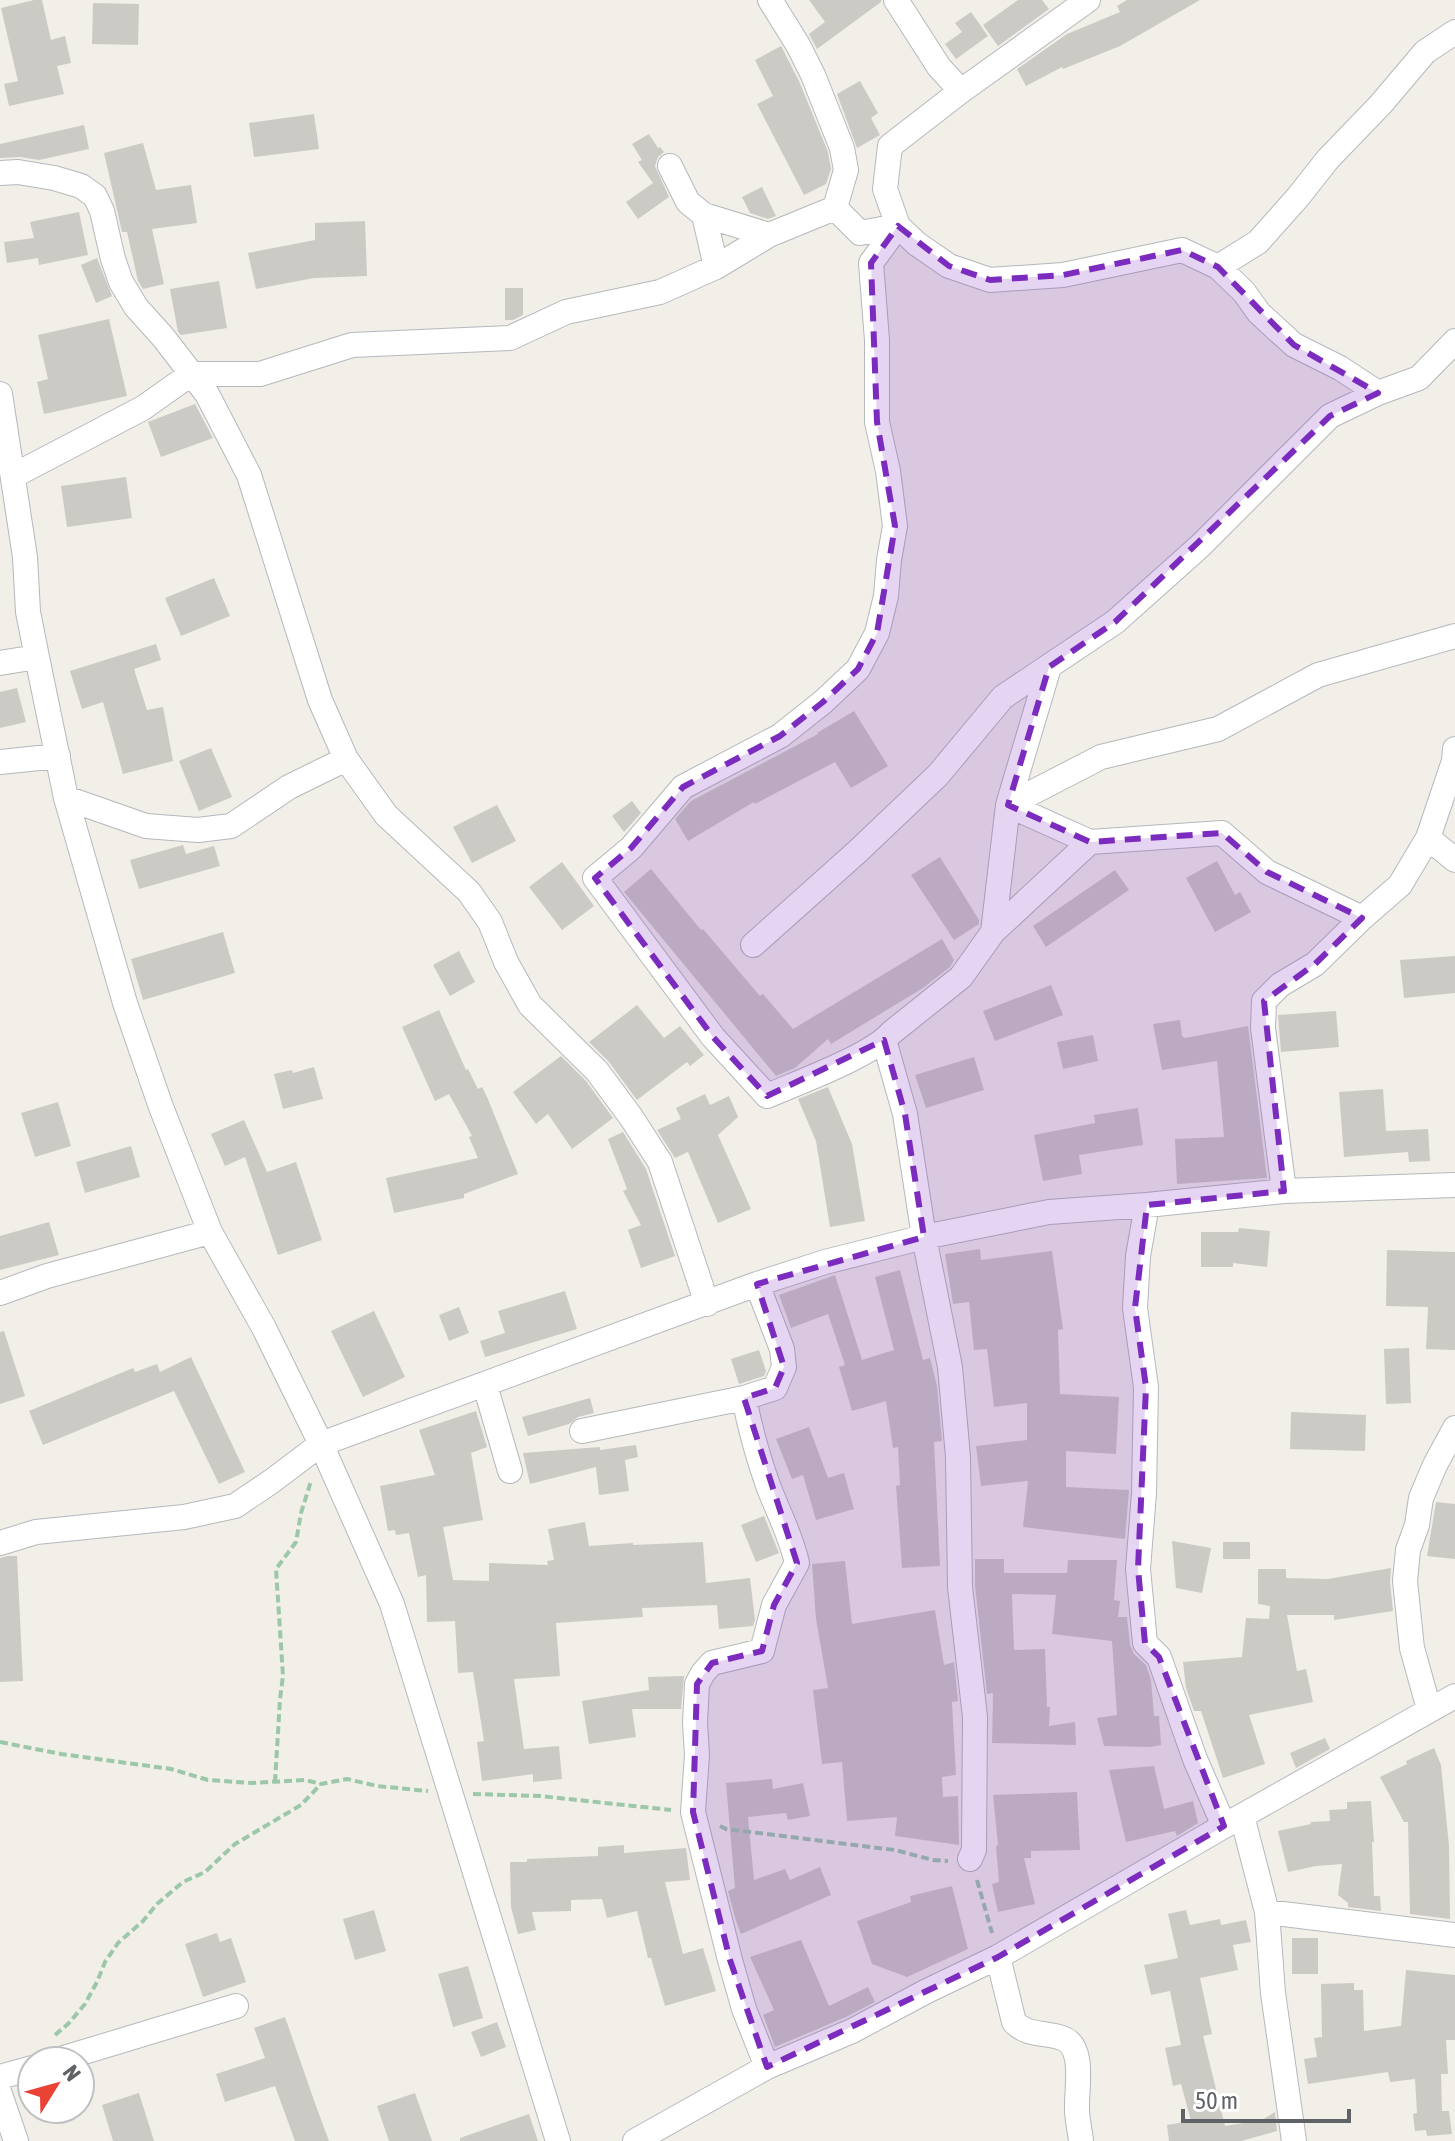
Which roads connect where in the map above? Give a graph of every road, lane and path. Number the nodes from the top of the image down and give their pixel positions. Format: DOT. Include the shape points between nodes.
graph roads {
  1 [pos="770,0"];
  2 [pos="896,0"];
  3 [pos="1072,5"];
  4 [pos="1455,32"];
  5 [pos="961,91"];
  6 [pos="670,166"];
  7 [pos="0,173"];
  8 [pos="835,208"];
  9 [pos="704,215"];
  10 [pos="898,226"];
  11 [pos="769,235"];
  12 [pos="716,267"];
  13 [pos="1218,267"];
  14 [pos="1455,341"];
  15 [pos="191,374"];
  16 [pos="1378,393"];
  17 [pos="1,400"];
  18 [pos="13,476"];
  19 [pos="1455,636"];
  20 [pos="37,657"];
  21 [pos="0,663"];
  22 [pos="1049,667"];
  23 [pos="1455,749"];
  24 [pos="58,756"];
  25 [pos="346,759"];
  26 [pos="0,762"];
  27 [pos="66,798"];
  28 [pos="1008,805"];
  29 [pos="1428,838"];
  30 [pos="1090,842"];
  31 [pos="1455,860"];
  32 [pos="1362,918"];
  33 [pos="993,932"];
  34 [pos="753,945"];
  35 [pos="884,1040"];
  36 [pos="1455,1185"];
  37 [pos="1284,1191"];
  38 [pos="1147,1205"];
  39 [pos="210,1232"];
  40 [pos="924,1237"];
  41 [pos="757,1284"];
  42 [pos="0,1293"];
  43 [pos="707,1304"];
  44 [pos="485,1385"];
  45 [pos="744,1398"];
  46 [pos="1455,1428"];
  47 [pos="582,1431"];
  48 [pos="321,1444"];
  49 [pos="510,1471"];
  50 [pos="0,1543"];
  51 [pos="1455,1696"];
  52 [pos="1429,1709"];
  53 [pos="0,1742"];
  54 [pos="275,1782"];
  55 [pos="321,1784"];
  56 [pos="450,1793"];
  57 [pos="693,1812"];
  58 [pos="1233,1821"];
  59 [pos="970,1859"];
  60 [pos="1267,1912"];
  61 [pos="1455,1935"];
  62 [pos="998,1957"];
  63 [pos="236,2006"];
  64 [pos="43,2045"];
  65 [pos="96,2048"];
  66 [pos="767,2067"];
  67 [pos="0,2094"];
  68 [pos="16,2141"];
  69 [pos="558,2141"];
  70 [pos="635,2141"];
  71 [pos="1081,2141"];
  72 [pos="1294,2141"];
  1 -- 8 [label="street" via="813,75 842,148 846,170"];
  2 -- 5 [label="street"];
  3 -- 5 [label="street"];
  4 -- 13 [label="street" via="1425,52 1258,242"];
  5 -- 10 [label="street" via="890,146 885,189"];
  6 -- 9 [label="street" via="688,202"];
  7 -- 15 [label="street" via="54,178 95,196 121,282"];
  8 -- 10 [label="street" via="860,233"];
  8 -- 11 [label="street"];
  9 -- 11 [label="street"];
  9 -- 12 [label="street"];
  10 -- 13 [label="street" via="949,266 990,280 1063,275 1182,250"];
  10 -- 35 [label="street" via="871,263 877,422 895,526 877,633 858,669 823,702 780,736 683,787 631,848 595,878 713,1037 767,1096"];
  11 -- 12 [label="street"];
  12 -- 15 [label="street" via="660,292 566,312 510,338 352,345 260,374"];
  13 -- 16 [label="street" via="1294,345"];
  14 -- 16 [label="street" via="1419,378"];
  15 -- 18 [label="street" via="143,408"];
  15 -- 25 [label="street" via="249,475 320,700"];
  16 -- 22 [label="street" via="1330,416 1115,622"];
  17 -- 18 [label="street"];
  18 -- 20 [label="street"];
  19 -- 28 [label="street" via="1318,675 1218,729 1101,757"];
  20 -- 21 [label="street"];
  20 -- 24 [label="street"];
  22 -- 28 [label="street"];
  22 -- 34 [label="street" via="1003,697 938,775"];
  23 -- 29 [label="street"];
  24 -- 26 [label="street"];
  24 -- 27 [label="street"];
  25 -- 27 [label="street" via="289,787 231,826 146,826"];
  25 -- 43 [label="street" via="386,815 469,892 490,922 530,1005 597,1071 631,1117 660,1162"];
  27 -- 39 [label="street" via="125,1003"];
  28 -- 30 [label="street"];
  28 -- 33 [label="street"];
  29 -- 31 [label="street"];
  29 -- 32 [label="street" via="1400,885"];
  30 -- 32 [label="street" via="1222,833 1267,872"];
  30 -- 33 [label="street"];
  32 -- 37 [label="street" via="1315,964 1264,1001"];
  33 -- 35 [label="street" via="961,977"];
  35 -- 40 [label="street" via="905,1114"];
  36 -- 37 [label="street"];
  37 -- 38 [label="street"];
  38 -- 40 [label="street" via="1049,1212"];
  38 -- 58 [label="street" via="1135,1308 1146,1387 1138,1569 1145,1643 1159,1657 1195,1759"];
  39 -- 42 [label="street"];
  39 -- 48 [label="street"];
  40 -- 41 [label="street"];
  40 -- 59 [label="street" via="950,1367 958,1457 960,1587 975,1717"];
  41 -- 43 [label="street"];
  41 -- 45 [label="street" via="784,1367 775,1388"];
  43 -- 44 [label="street"];
  44 -- 48 [label="street"];
  44 -- 49 [label="street"];
  45 -- 47 [label="street"];
  45 -- 57 [label="street" via="752,1436 797,1563 774,1605 762,1651 712,1663 697,1684"];
  46 -- 52 [label="street" via="1421,1498 1405,1581 1412,1648"];
  48 -- 50 [label="street" via="235,1506 184,1517 36,1532"];
  48 -- 54 [label="path" via="296,1542 276,1569 283,1676"];
  48 -- 56 [label="street" via="392,1604"];
  51 -- 52 [label="street"];
  52 -- 58 [label="street"];
  53 -- 54 [label="path" via="171,1769 208,1780"];
  54 -- 55 [label="path"];
  55 -- 56 [label="path" via="347,1779"];
  55 -- 64 [label="path" via="301,1805 235,1844 157,1904 118,1943 85,2004"];
  56 -- 57 [label="path" via="540,1796"];
  56 -- 69 [label="street"];
  57 -- 59 [label="path" via="726,1829 895,1850 933,1860"];
  57 -- 66 [label="street" via="741,1997"];
  58 -- 60 [label="street"];
  58 -- 62 [label="street"];
  59 -- 62 [label="path"];
  60 -- 61 [label="street"];
  60 -- 72 [label="street"];
  62 -- 66 [label="street" via="852,2031"];
  62 -- 71 [label="street" via="1014,2022 1020,2029 1072,2044"];
  63 -- 65 [label="street"];
  66 -- 70 [label="street"];
  67 -- 68 [label="street"];
}
